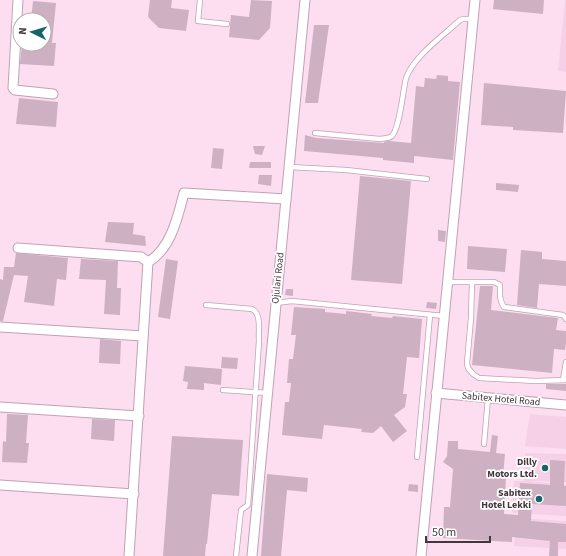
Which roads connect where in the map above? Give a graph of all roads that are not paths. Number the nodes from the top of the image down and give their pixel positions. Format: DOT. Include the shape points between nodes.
graph roads {
  1 [pos="18,0"];
  2 [pos="200,0"];
  3 [pos="305,0"];
  4 [pos="475,0"];
  5 [pos="473,19"];
  6 [pos="227,24"];
  7 [pos="53,94"];
  8 [pos="315,133"];
  9 [pos="289,167"];
  10 [pos="427,179"];
  11 [pos="286,199"];
  12 [pos="18,248"];
  13 [pos="148,262"];
  14 [pos="447,282"];
  15 [pos="472,282"];
  16 [pos="276,303"];
  17 [pos="206,305"];
  18 [pos="430,315"];
  19 [pos="444,316"];
  20 [pos="566,319"];
  21 [pos="0,327"];
  22 [pos="143,336"];
  23 [pos="566,362"];
  24 [pos="564,380"];
  25 [pos="223,390"];
  26 [pos="255,392"];
  27 [pos="267,393"];
  28 [pos="436,393"];
  29 [pos="488,398"];
  30 [pos="566,405"];
  31 [pos="0,407"];
  32 [pos="139,416"];
  33 [pos="484,444"];
  34 [pos="416,457"];
  35 [pos="0,485"];
  36 [pos="134,494"];
  37 [pos="130,556"];
  38 [pos="236,556"];
  39 [pos="252,556"];
  40 [pos="421,556"];
  1 -- 7 [label="street" via="13,88"];
  2 -- 6 [label="lane" via="198,21"];
  3 -- 9 [label="street, Ojulari Road"];
  4 -- 5 [label="street"];
  5 -- 8 [label="lane" via="460,20 408,71 397,125 391,136 380,139"];
  5 -- 14 [label="street"];
  9 -- 10 [label="lane"];
  9 -- 11 [label="street, Ojulari Road"];
  11 -- 13 [label="street" via="184,193 173,228 160,252"];
  11 -- 16 [label="street, Ojulari Road"];
  12 -- 13 [label="street" via="141,257"];
  13 -- 22 [label="street"];
  14 -- 15 [label="lane"];
  14 -- 19 [label="street"];
  15 -- 20 [label="lane" via="500,284 500,298 504,307 563,315"];
  15 -- 24 [label="lane" via="467,354 468,368 473,374 480,378"];
  16 -- 18 [label="lane" via="292,302"];
  16 -- 27 [label="street, Ojulari Road"];
  17 -- 26 [label="lane" via="256,311 259,340"];
  18 -- 19 [label="lane"];
  18 -- 34 [label="lane"];
  19 -- 28 [label="street"];
  21 -- 22 [label="street"];
  22 -- 32 [label="street"];
  23 -- 24 [label="lane"];
  25 -- 26 [label="lane"];
  26 -- 27 [label="lane"];
  26 -- 38 [label="lane" via="248,505 241,510"];
  27 -- 39 [label="street, Ojulari Road"];
  28 -- 29 [label="street, Sabitex Hotel Road"];
  28 -- 40 [label="street"];
  29 -- 30 [label="street, Sabitex Hotel Road"];
  29 -- 33 [label="lane"];
  31 -- 32 [label="street"];
  32 -- 36 [label="street"];
  35 -- 36 [label="street"];
  36 -- 37 [label="street"];
}
